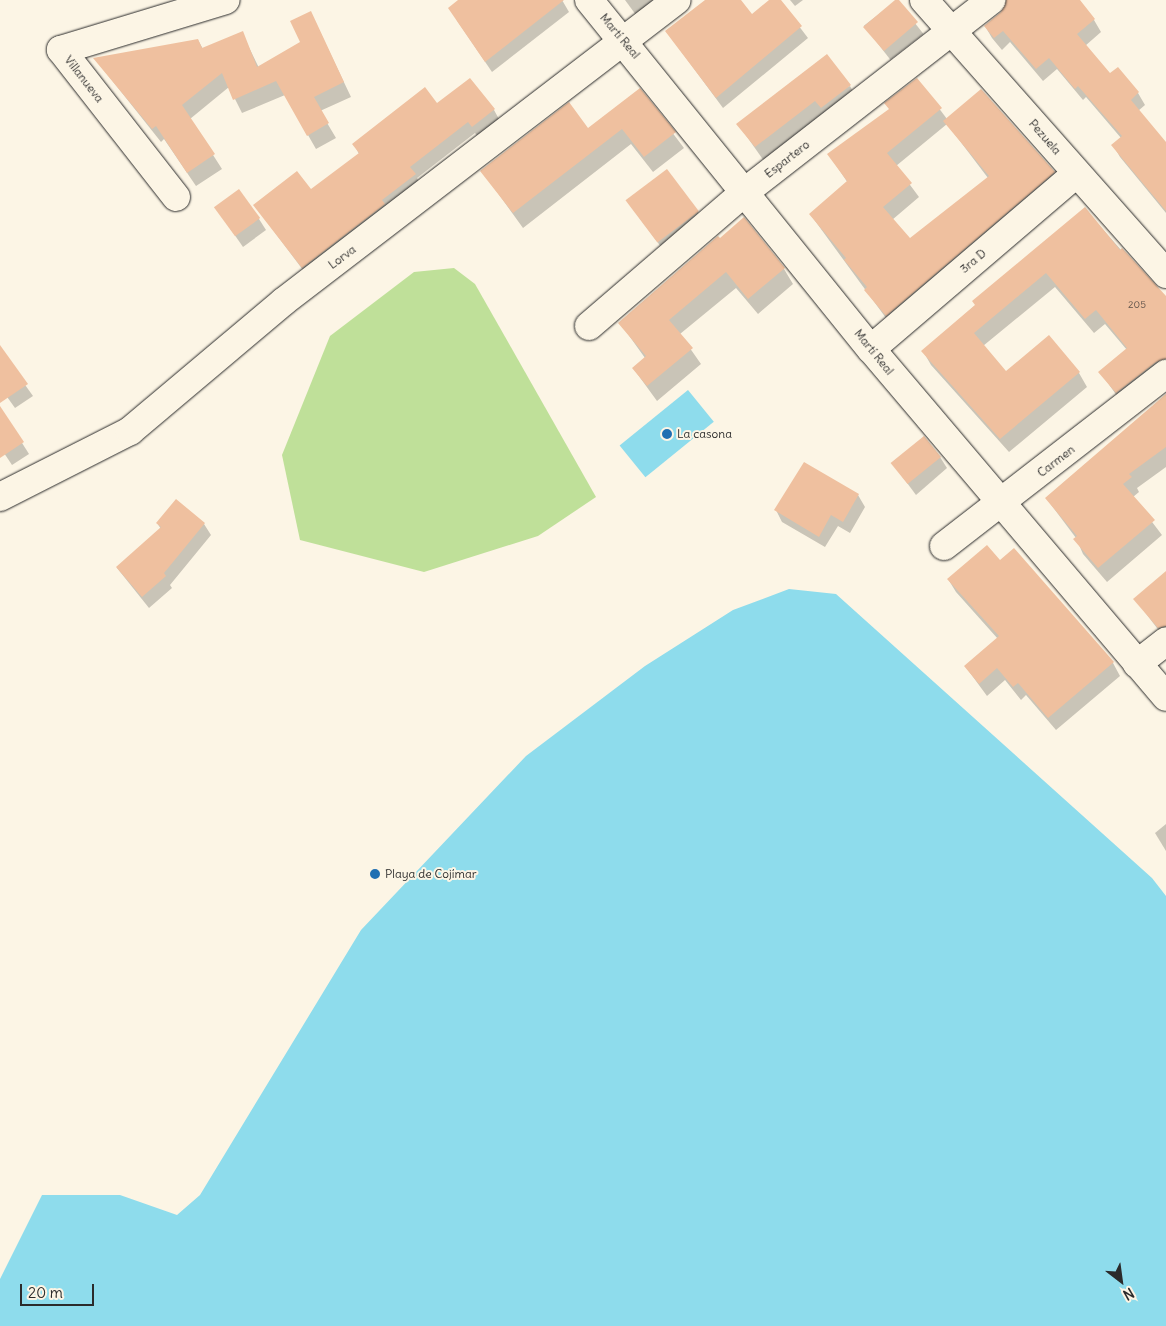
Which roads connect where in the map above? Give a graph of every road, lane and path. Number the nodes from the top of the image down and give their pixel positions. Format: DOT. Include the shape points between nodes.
graph roads {
  1 [pos="226,0"];
  2 [pos="590,0"];
  3 [pos="676,0"];
  4 [pos="924,0"];
  5 [pos="991,0"];
  6 [pos="952,30"];
  7 [pos="625,40"];
  8 [pos="1076,174"];
  9 [pos="746,191"];
  10 [pos="176,197"];
  11 [pos="1166,274"];
  12 [pos="589,326"];
  13 [pos="870,349"];
  14 [pos="1166,374"];
  15 [pos="0,497"];
  16 [pos="1001,504"];
  17 [pos="944,546"];
  18 [pos="1166,641"];
  19 [pos="1137,664"];
  20 [pos="1166,697"];
  1 -- 10 [label="street, Villanueva" via="61,50"];
  2 -- 7 [label="street, Martí Real"];
  3 -- 7 [label="street, Lorva"];
  4 -- 6 [label="street, Pezuela"];
  5 -- 6 [label="street, Espartero"];
  6 -- 8 [label="street, Pezuela"];
  6 -- 9 [label="street, Espartero"];
  7 -- 9 [label="street, Martí Real"];
  7 -- 15 [label="street, Lorva" via="283,302 130,432"];
  8 -- 11 [label="street, Pezuela"];
  8 -- 13 [label="street, 3ra D"];
  9 -- 12 [label="street, Espartero"];
  9 -- 13 [label="street, Martí Real"];
  13 -- 16 [label="street, Martí Real"];
  14 -- 16 [label="street, Carmen"];
  16 -- 17 [label="street, Carmen"];
  16 -- 19 [label="street, Martí Real"];
  18 -- 19 [label="street"];
  19 -- 20 [label="street, Martí Real"];
}
